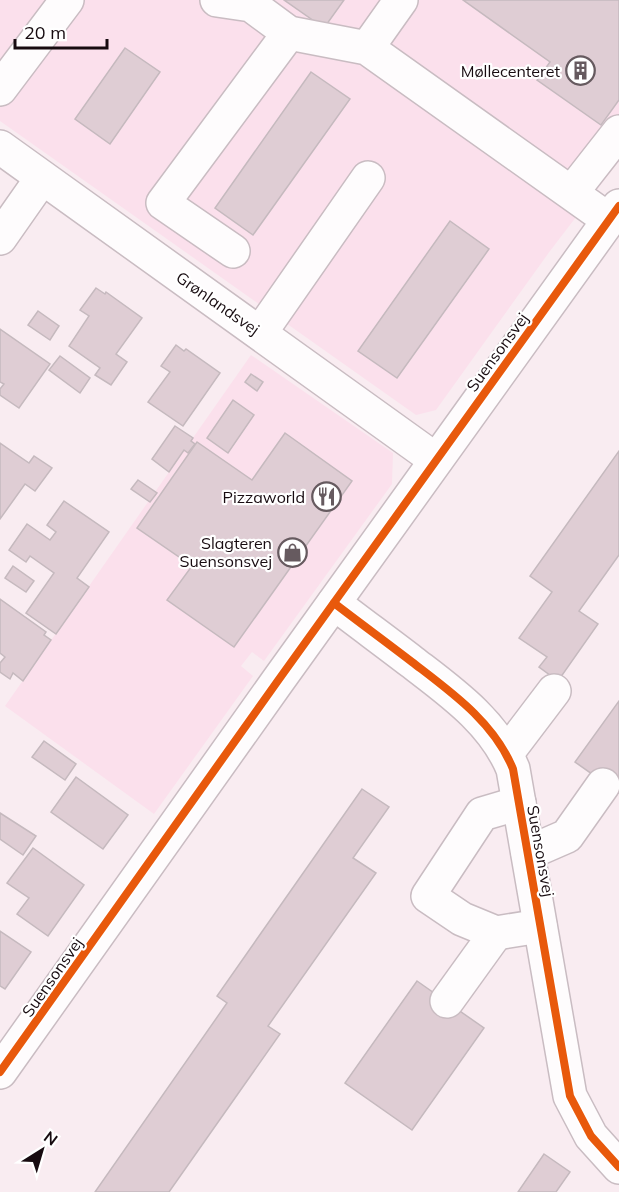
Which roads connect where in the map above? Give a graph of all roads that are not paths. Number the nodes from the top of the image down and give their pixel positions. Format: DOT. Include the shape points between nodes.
graph roads {
  1 [pos="67,0"];
  2 [pos="217,0"];
  3 [pos="401,0"];
  4 [pos="289,33"];
  5 [pos="367,48"];
  6 [pos="0,89"];
  7 [pos="619,132"];
  8 [pos="0,147"];
  9 [pos="42,178"];
  10 [pos="368,178"];
  11 [pos="572,192"];
  12 [pos="614,212"];
  13 [pos="0,238"];
  14 [pos="233,251"];
  15 [pos="260,333"];
  16 [pos="436,460"];
  17 [pos="334,603"];
  18 [pos="554,691"];
  19 [pos="507,753"];
  20 [pos="603,785"];
  21 [pos="519,803"];
  22 [pos="528,853"];
  23 [pos="540,926"];
  24 [pos="496,933"];
  25 [pos="447,1001"];
  26 [pos="0,1072"];
  27 [pos="619,1167"];
  1 -- 6 [label="street"];
  2 -- 4 [label="street" via="250,5"];
  3 -- 5 [label="street"];
  4 -- 5 [label="street"];
  4 -- 14 [label="street" via="163,203"];
  5 -- 11 [label="street"];
  7 -- 11 [label="street"];
  8 -- 9 [label="street, Grønlandsvej"];
  9 -- 13 [label="street"];
  9 -- 15 [label="street, Grønlandsvej"];
  10 -- 15 [label="street"];
  11 -- 12 [label="street"];
  12 -- 16 [label="street, Suensonsvej"];
  15 -- 16 [label="street, Grønlandsvej"];
  16 -- 17 [label="street, Suensonsvej"];
  17 -- 19 [label="street, Suensonsvej" via="458,697"];
  17 -- 26 [label="street, Suensonsvej"];
  18 -- 19 [label="street"];
  19 -- 21 [label="street, Suensonsvej"];
  20 -- 22 [label="street" via="567,836"];
  21 -- 22 [label="street, Suensonsvej"];
  21 -- 24 [label="street" via="482,814 428,896 462,919"];
  22 -- 23 [label="street, Suensonsvej"];
  23 -- 24 [label="street"];
  23 -- 27 [label="street, Suensonsvej" via="570,1096 591,1136"];
  24 -- 25 [label="street"];
}
